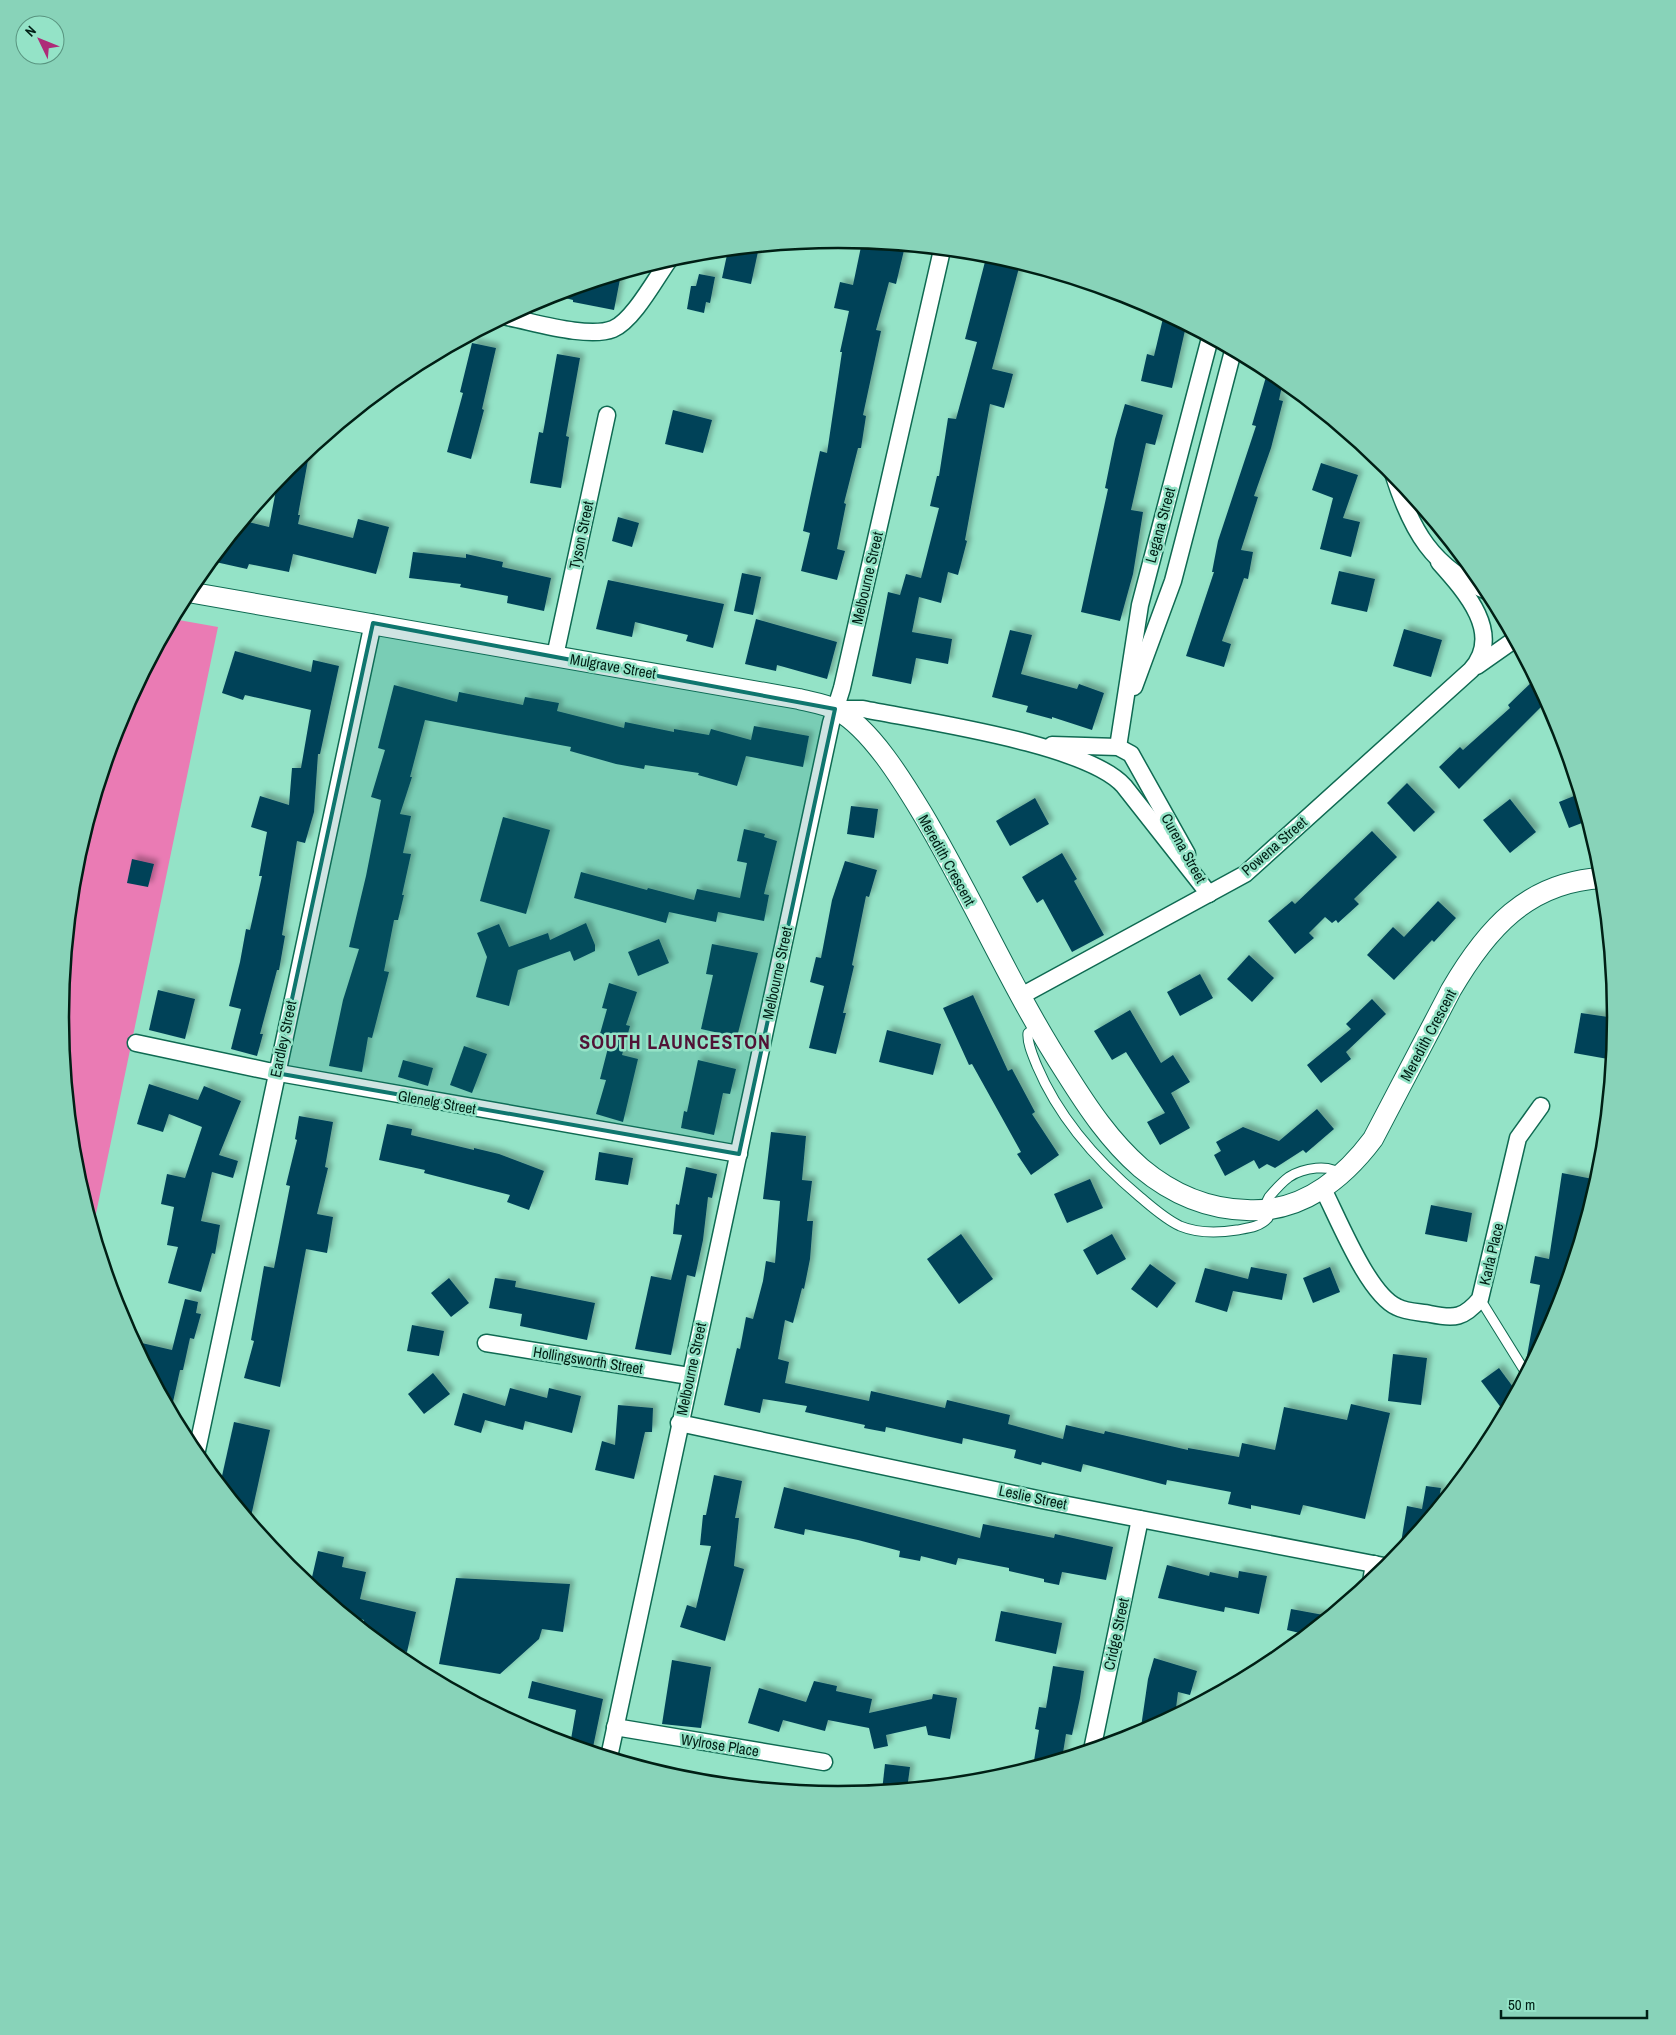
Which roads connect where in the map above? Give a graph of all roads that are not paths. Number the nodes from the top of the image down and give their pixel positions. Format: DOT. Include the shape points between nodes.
graph roads {
  1 [pos="941,255"];
  2 [pos="662,269"];
  3 [pos="518,319"];
  4 [pos="1209,344"];
  5 [pos="1231,356"];
  6 [pos="607,415"];
  7 [pos="1400,493"];
  8 [pos="1439,562"];
  9 [pos="1474,584"];
  10 [pos="196,593"];
  11 [pos="373,622"];
  12 [pos="1510,643"];
  13 [pos="555,656"];
  14 [pos="1471,670"];
  15 [pos="836,709"];
  16 [pos="1123,715"];
  17 [pos="1037,745"];
  18 [pos="1118,748"];
  19 [pos="1108,772"];
  20 [pos="1594,879"];
  21 [pos="1209,894"];
  22 [pos="1021,996"];
  23 [pos="1037,1026"];
  24 [pos="136,1043"];
  25 [pos="276,1073"];
  26 [pos="1541,1106"];
  27 [pos="739,1154"];
  28 [pos="1342,1175"];
  29 [pos="1323,1189"];
  30 [pos="1267,1209"];
  31 [pos="1480,1299"];
  32 [pos="486,1343"];
  33 [pos="1523,1368"];
  34 [pos="689,1376"];
  35 [pos="679,1423"];
  36 [pos="198,1445"];
  37 [pos="1140,1518"];
  38 [pos="1378,1564"];
  39 [pos="616,1727"];
  40 [pos="1094,1743"];
  41 [pos="610,1752"];
  42 [pos="824,1762"];
  1 -- 15 [label="street, Melbourne Street"];
  2 -- 3 [label="street" via="640,301 615,328 600,332"];
  4 -- 16 [label="street, Legana Street" via="1140,605"];
  5 -- 16 [label="street, Legana Street" via="1173,581"];
  6 -- 13 [label="street, Tyson Street"];
  7 -- 8 [label="street, Powena Street" via="1409,518"];
  8 -- 9 [label="street"];
  8 -- 14 [label="street, Powena Street" via="1469,600 1484,633 1483,655"];
  10 -- 11 [label="street, Mulgrave Street"];
  11 -- 13 [label="street, Mulgrave Street"];
  11 -- 25 [label="street, Eardley Street"];
  12 -- 14 [label="street, Powena Street"];
  13 -- 15 [label="street, Mulgrave Street"];
  14 -- 21 [label="street, Powena Street" via="1245,874"];
  15 -- 17 [label="street, Mulgrave Street" via="863,709"];
  15 -- 22 [label="street, Meredith Crescent" via="871,742 913,799"];
  15 -- 27 [label="street, Melbourne Street"];
  16 -- 18 [label="street, Legana Street"];
  17 -- 18 [label="street, Mulgrave Street"];
  17 -- 19 [label="street, Mulgrave Street"];
  18 -- 21 [label="street, Curena Street" via="1135,759"];
  19 -- 21 [label="street, Curena Street" via="1124,786"];
  20 -- 28 [label="street, Meredith Crescent" via="1538,894 1495,926 1451,990 1373,1139"];
  21 -- 22 [label="street, Powena Street"];
  22 -- 23 [label="street, Meredith Crescent"];
  23 -- 30 [label="street, Meredith Crescent" via="1094,1116 1142,1168 1194,1201 1230,1210"];
  23 -- 30 [label="lane" via="1028,1033 1033,1056 1064,1115 1100,1161 1156,1210 1179,1226 1210,1232 1256,1226 1268,1218"];
  24 -- 25 [label="street, Glenelg Street"];
  25 -- 27 [label="street, Glenelg Street"];
  25 -- 36 [label="street, Eardley Street"];
  26 -- 31 [label="street, Karla Place" via="1518,1138"];
  27 -- 34 [label="street, Melbourne Street"];
  28 -- 29 [label="street, Meredith Crescent"];
  28 -- 30 [label="lane" via="1326,1168 1292,1176 1269,1197"];
  29 -- 30 [label="street, Meredith Crescent" via="1290,1204"];
  29 -- 31 [label="street, Karla Place" via="1370,1281 1397,1308 1455,1317 1469,1312"];
  31 -- 33 [label="lane"];
  32 -- 34 [label="street, Hollingsworth Street"];
  34 -- 35 [label="street, Melbourne Street"];
  35 -- 37 [label="street, Leslie Street"];
  35 -- 39 [label="street, Melbourne Street"];
  37 -- 38 [label="street, Leslie Street"];
  37 -- 40 [label="street, Cridge Street"];
  39 -- 41 [label="street, Melbourne Street"];
  39 -- 42 [label="street, Wylrose Place"];
}
